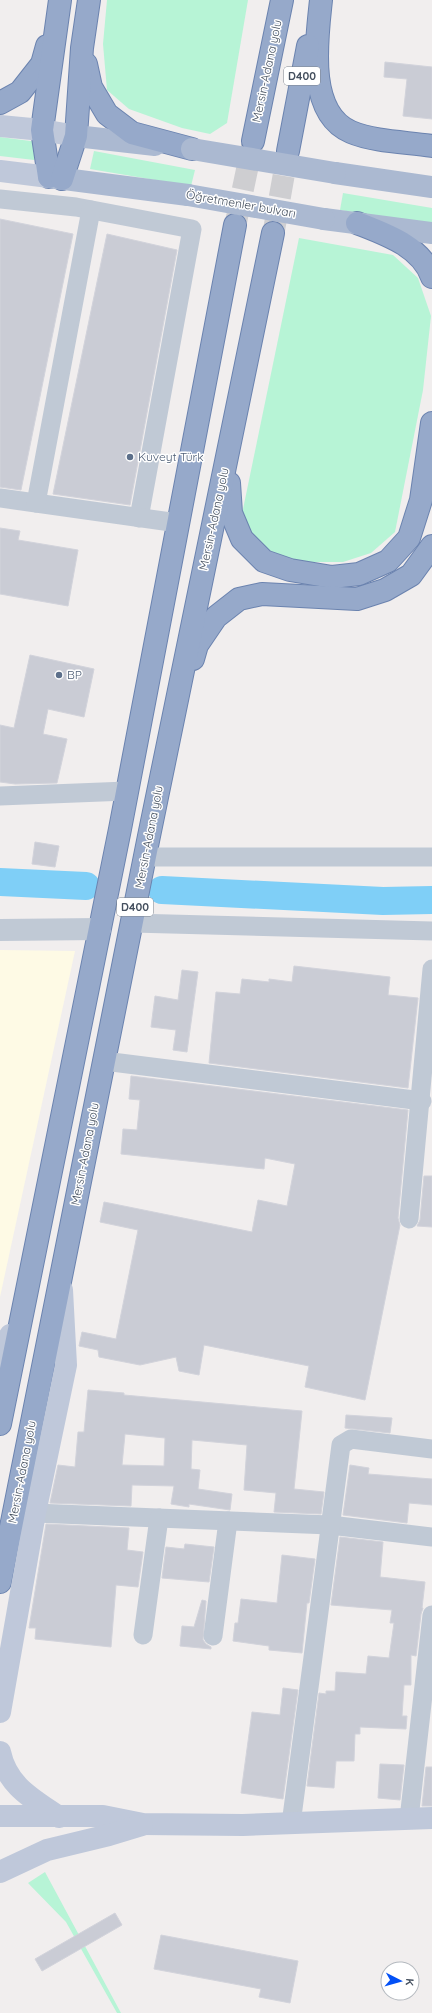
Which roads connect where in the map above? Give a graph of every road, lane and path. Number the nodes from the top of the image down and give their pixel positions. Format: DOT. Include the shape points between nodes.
graph roads {
  1 [pos="89,0"];
  2 [pos="281,0"];
  3 [pos="317,0"];
  4 [pos="321,0"];
  5 [pos="60,2"];
  6 [pos="82,48"];
  7 [pos="0,104"];
  8 [pos="0,126"];
  9 [pos="42,130"];
  10 [pos="76,136"];
  11 [pos="253,141"];
  12 [pos="432,146"];
  13 [pos="192,149"];
  14 [pos="288,151"];
  15 [pos="0,171"];
  16 [pos="55,178"];
  17 [pos="432,187"];
  18 [pos="0,199"];
  19 [pos="91,210"];
  20 [pos="357,223"];
  21 [pos="235,225"];
  22 [pos="432,233"];
  23 [pos="432,277"];
  24 [pos="432,423"];
  25 [pos="0,498"];
  26 [pos="36,503"];
  27 [pos="139,518"];
  28 [pos="178,524"];
  29 [pos="432,546"];
  30 [pos="127,791"];
  31 [pos="0,796"];
  32 [pos="147,846"];
  33 [pos="432,857"];
  34 [pos="132,923"];
  35 [pos="100,929"];
  36 [pos="0,930"];
  37 [pos="432,931"];
  38 [pos="432,969"];
  39 [pos="104,1061"];
  40 [pos="421,1100"];
  41 [pos="410,1220"];
  42 [pos="32,1266"];
  43 [pos="62,1272"];
  44 [pos="0,1367"];
  45 [pos="0,1424"];
  46 [pos="432,1449"];
  47 [pos="35,1513"];
  48 [pos="159,1518"];
  49 [pos="228,1521"];
  50 [pos="330,1525"];
  51 [pos="432,1537"];
  52 [pos="0,1582"];
  53 [pos="432,1615"];
  54 [pos="142,1635"];
  55 [pos="213,1636"];
  56 [pos="0,1712"];
  57 [pos="0,1752"];
  58 [pos="0,1816"];
  59 [pos="59,1817"];
  60 [pos="409,1818"];
  61 [pos="432,1818"];
  62 [pos="143,1824"];
  63 [pos="291,1824"];
  64 [pos="0,1872"];
  1 -- 6 [label="highway"];
  2 -- 11 [label="highway, Mersin-Adana yolu / D400"];
  3 -- 14 [label="highway, D400"];
  4 -- 12 [label="highway" via="317,43 318,79 322,97 331,116 342,128 357,134"];
  5 -- 7 [label="highway" via="42,64 20,92"];
  5 -- 9 [label="highway"];
  6 -- 10 [label="highway"];
  6 -- 13 [label="highway" via="91,87 107,114 132,133"];
  8 -- 9 [label="main road"];
  9 -- 10 [label="main road"];
  9 -- 16 [label="highway"];
  10 -- 13 [label="main road"];
  10 -- 16 [label="highway"];
  13 -- 17 [label="main road, bridge"];
  15 -- 16 [label="main road"];
  16 -- 20 [label="main road, Öğretmenler bulvarı, bridge" via="188,195"];
  18 -- 19 [label="street"];
  19 -- 26 [label="street"];
  19 -- 27 [label="street" via="192,229"];
  20 -- 22 [label="main road, Öğretmenler bulvarı"];
  20 -- 23 [label="highway" via="398,240 428,266"];
  21 -- 28 [label="highway, D400"];
  24 -- 32 [label="highway, Mersin-Adana yolu / D400" via="421,500 409,538 388,561 359,574 332,577 290,570 264,561 242,539 231,513 229,482 273,233"];
  25 -- 26 [label="street"];
  26 -- 27 [label="street"];
  27 -- 28 [label="street"];
  28 -- 30 [label="highway, D400"];
  29 -- 32 [label="highway" via="411,574 385,590 357,599 262,594 239,599 216,617 198,645 181,699"];
  30 -- 31 [label="street"];
  30 -- 35 [label="highway, D400"];
  32 -- 33 [label="street"];
  32 -- 34 [label="highway, Mersin-Adana yolu / D400"];
  34 -- 37 [label="street"];
  34 -- 39 [label="highway, Mersin-Adana yolu / D400"];
  35 -- 36 [label="street"];
  35 -- 42 [label="highway, D400"];
  38 -- 40 [label="street"];
  39 -- 40 [label="street"];
  39 -- 43 [label="highway, Mersin-Adana yolu / D400"];
  40 -- 41 [label="street"];
  42 -- 44 [label="main road"];
  42 -- 45 [label="highway, D400"];
  43 -- 47 [label="main road" via="66,1365"];
  43 -- 52 [label="highway, Mersin-Adana yolu / D400"];
  46 -- 50 [label="street" via="352,1439 341,1445"];
  47 -- 48 [label="street"];
  47 -- 56 [label="main road"];
  48 -- 49 [label="street"];
  48 -- 54 [label="street"];
  49 -- 50 [label="street"];
  49 -- 55 [label="street"];
  50 -- 51 [label="street"];
  50 -- 63 [label="street"];
  53 -- 60 [label="street"];
  57 -- 59 [label="main road" via="2,1764 21,1791"];
  58 -- 59 [label="main road"];
  59 -- 62 [label="main road" via="103,1816"];
  60 -- 61 [label="main road"];
  60 -- 63 [label="main road"];
  62 -- 63 [label="main road"];
  62 -- 64 [label="main road" via="47,1850"];
}
